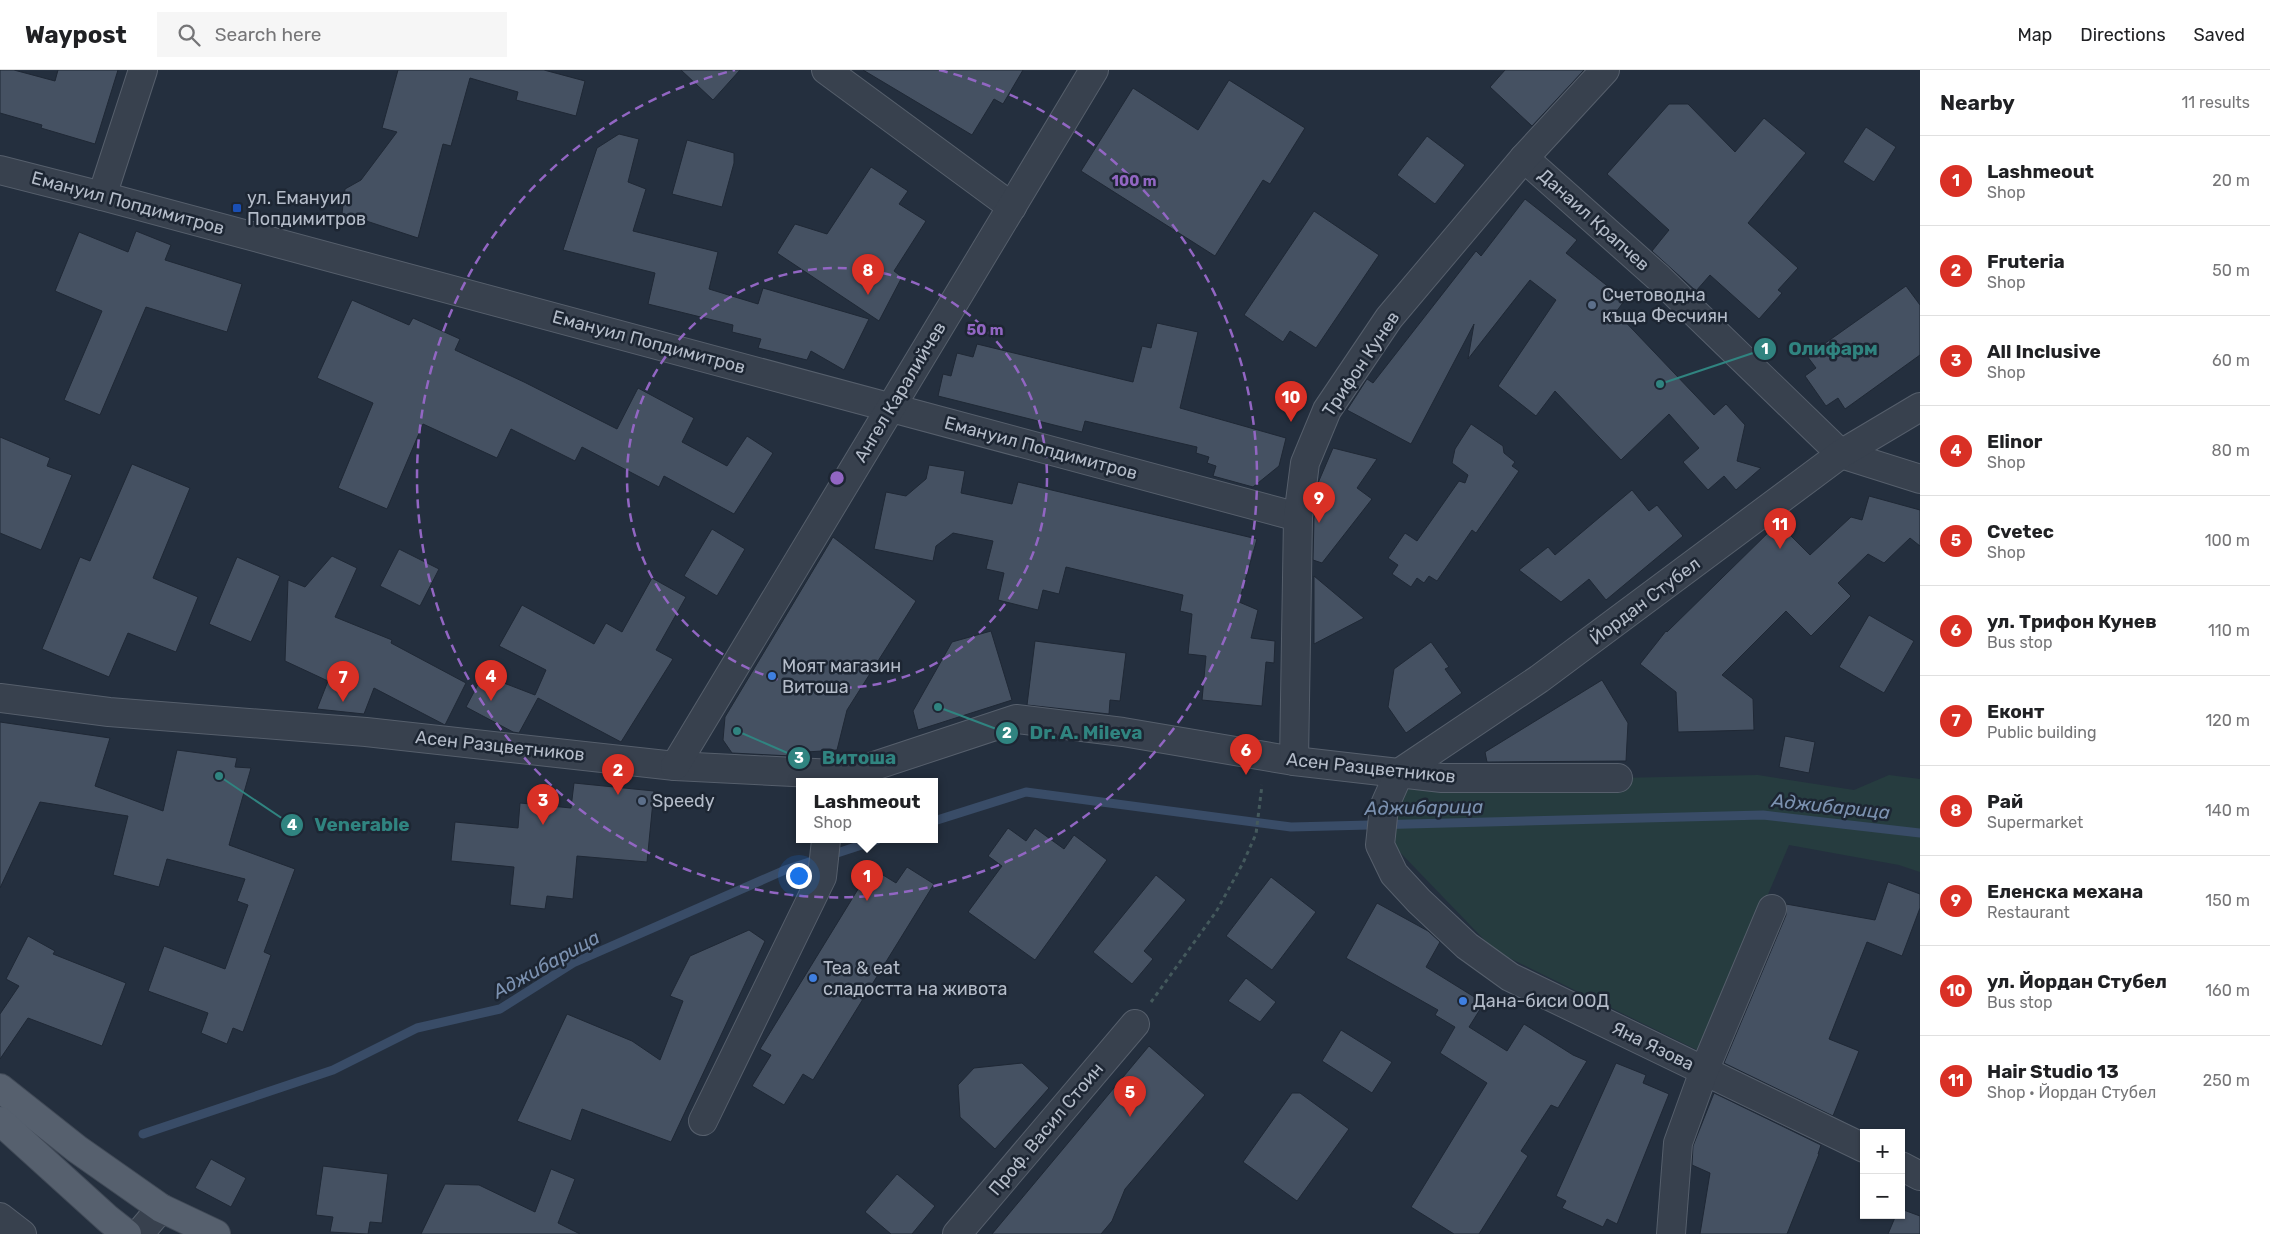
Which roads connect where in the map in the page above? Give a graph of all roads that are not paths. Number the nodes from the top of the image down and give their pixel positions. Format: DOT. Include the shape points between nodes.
graph roads {
  1 [pos="143,70"];
  2 [pos="826,70"];
  3 [pos="1094,70"];
  4 [pos="1605,70"];
  5 [pos="1524,158"];
  6 [pos="0,170"];
  7 [pos="102,196"];
  8 [pos="1012,207"];
  9 [pos="890,407"];
  10 [pos="1920,407"];
  11 [pos="1842,454"];
  12 [pos="1920,479"];
  13 [pos="1298,517"];
  14 [pos="0,698"];
  15 [pos="1294,761"];
  16 [pos="675,766"];
  17 [pos="1399,773"];
  18 [pos="834,778"];
  19 [pos="1618,778"];
  20 [pos="826,843"];
  21 [pos="1772,909"];
  22 [pos="1135,1024"];
  23 [pos="1704,1070"];
  24 [pos="0,1088"];
  25 [pos="0,1121"];
  26 [pos="704,1121"];
  27 [pos="1860,1146"];
  28 [pos="1905,1168"];
  29 [pos="1920,1176"];
  30 [pos="161,1208"];
  31 [pos="0,1217"];
  32 [pos="22,1234"];
  33 [pos="128,1234"];
  34 [pos="139,1234"];
  35 [pos="216,1234"];
  36 [pos="957,1234"];
  37 [pos="1671,1234"];
  1 -- 7 [label="street"];
  2 -- 8 [label="street"];
  3 -- 8 [label="street, Ангел Каралийчев"];
  4 -- 5 [label="street, Данаил Крапчев"];
  5 -- 11 [label="street, Данаил Крапчев" via="1659,278"];
  5 -- 13 [label="street, Трифон Кунев" via="1389,318 1327,410 1305,463"];
  6 -- 7 [label="street, Емануил Попдимитров"];
  7 -- 9 [label="street, Емануил Попдимитров"];
  8 -- 9 [label="street, Ангел Каралийчев"];
  9 -- 13 [label="street, Емануил Попдимитров"];
  9 -- 16 [label="street, Ангел Каралийчев"];
  10 -- 11 [label="street, Йордан Стубел"];
  11 -- 12 [label="street, Данаил Крапчев"];
  11 -- 17 [label="street, Йордан Стубел" via="1540,679"];
  13 -- 15 [label="street, Трифон Кунев"];
  14 -- 16 [label="street, Асен Разцветников" via="109,712 366,732"];
  15 -- 17 [label="street, Асен Разцветников"];
  15 -- 18 [label="street, Асен Разцветников" via="1123,732 1016,719"];
  16 -- 18 [label="street, Асен Разцветников"];
  17 -- 19 [label="street, Асен Разцветников" via="1442,778"];
  17 -- 23 [label="street, Яна Язова" via="1384,807 1380,844 1394,874 1419,901 1467,946 1510,977"];
  20 -- 26 [label="street" via="822,877"];
  21 -- 23 [label="street"];
  22 -- 36 [label="street, Проф. Васил Стоин"];
  23 -- 27 [label="street, Яна Язова"];
  23 -- 37 [label="street" via="1678,1143"];
  24 -- 30 [label="main road" via="77,1149"];
  25 -- 33 [label="main road"];
  28 -- 29 [label="street"];
  30 -- 34 [label="street"];
  30 -- 35 [label="main road"];
  31 -- 32 [label="street"];
}
